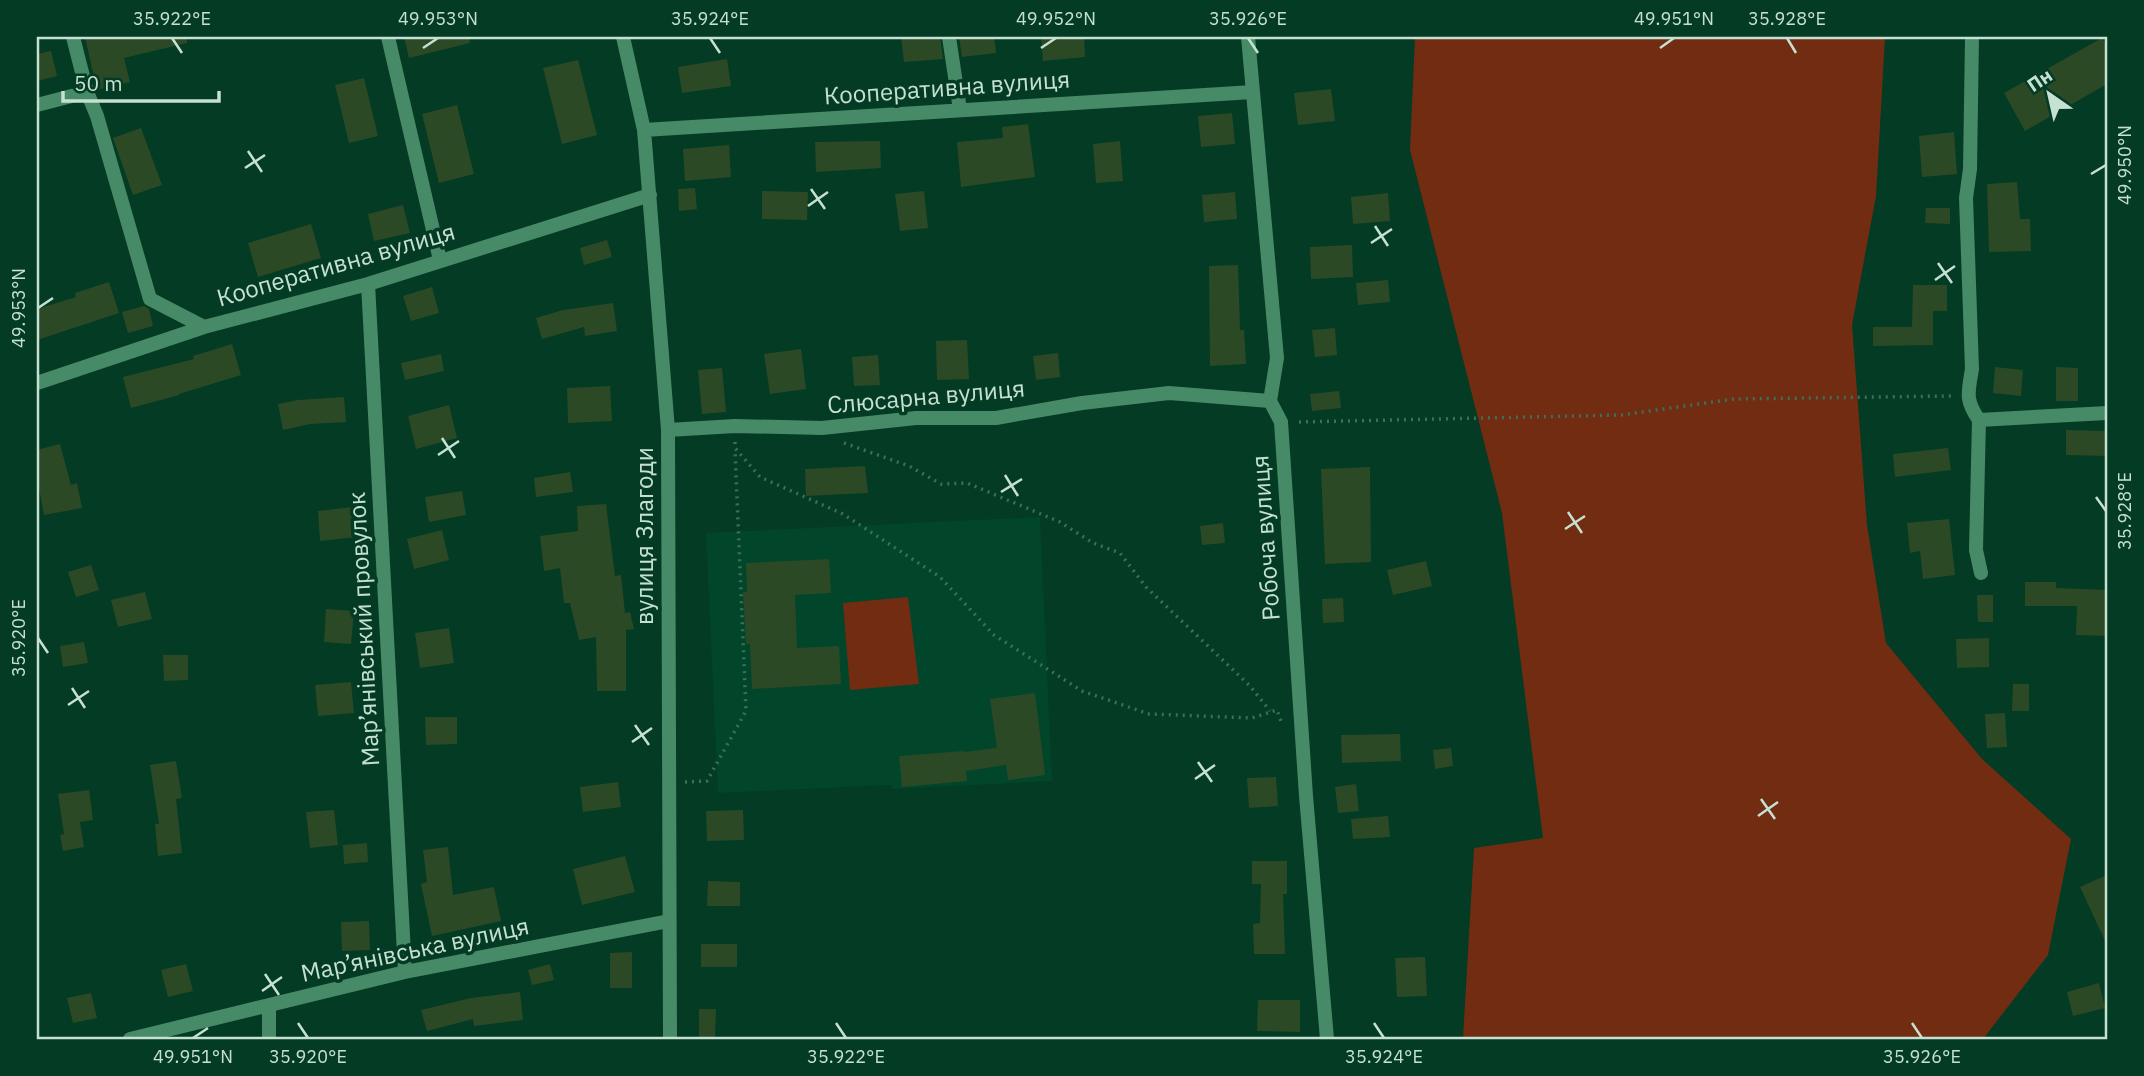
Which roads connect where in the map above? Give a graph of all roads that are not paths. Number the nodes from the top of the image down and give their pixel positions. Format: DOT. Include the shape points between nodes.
graph roads {
  1 [pos="73,37"];
  2 [pos="388,37"];
  3 [pos="623,37"];
  4 [pos="949,37"];
  5 [pos="1248,37"];
  6 [pos="1972,37"];
  7 [pos="87,92"];
  8 [pos="1253,92"];
  9 [pos="37,105"];
  10 [pos="960,110"];
  11 [pos="644,130"];
  12 [pos="649,195"];
  13 [pos="440,260"];
  14 [pos="368,284"];
  15 [pos="204,327"];
  16 [pos="37,383"];
  17 [pos="1270,401"];
  18 [pos="2107,413"];
  19 [pos="1979,420"];
  20 [pos="668,430"];
  21 [pos="1981,573"];
  22 [pos="669,921"];
  23 [pos="405,972"];
  24 [pos="269,1005"];
  25 [pos="130,1039"];
  26 [pos="269,1039"];
  27 [pos="670,1039"];
  28 [pos="1327,1039"];
  1 -- 7 [label="street"];
  2 -- 13 [label="street"];
  3 -- 11 [label="street, вулиця Злагоди"];
  4 -- 10 [label="street"];
  5 -- 8 [label="street"];
  6 -- 19 [label="street" via="1966,198 1972,369 1967,396"];
  7 -- 9 [label="street"];
  7 -- 15 [label="street" via="150,299"];
  8 -- 10 [label="street, Кооперативна вулиця"];
  8 -- 17 [label="street" via="1277,358"];
  10 -- 11 [label="street, Кооперативна вулиця"];
  11 -- 12 [label="street, вулиця Злагоди"];
  12 -- 13 [label="street, Кооперативна вулиця"];
  12 -- 20 [label="street, вулиця Злагоди"];
  13 -- 14 [label="street, Кооперативна вулиця"];
  14 -- 15 [label="street, Кооперативна вулиця"];
  14 -- 23 [label="street, Мар’янівський провулок"];
  15 -- 16 [label="street, Кооперативна вулиця"];
  17 -- 20 [label="street, Слюсарна вулиця" via="1170,393 1082,402 996,418 916,418 822,428"];
  17 -- 28 [label="street, Робоча вулиця" via="1281,422"];
  18 -- 19 [label="street"];
  19 -- 21 [label="street" via="1976,550"];
  20 -- 22 [label="street, вулиця Злагоди"];
  22 -- 23 [label="street, Мар’янівська вулиця"];
  22 -- 27 [label="street, вулиця Злагоди"];
  23 -- 24 [label="street, Мар’янівська вулиця"];
  24 -- 25 [label="street, Мар’янівська вулиця"];
  24 -- 26 [label="street"];
}
